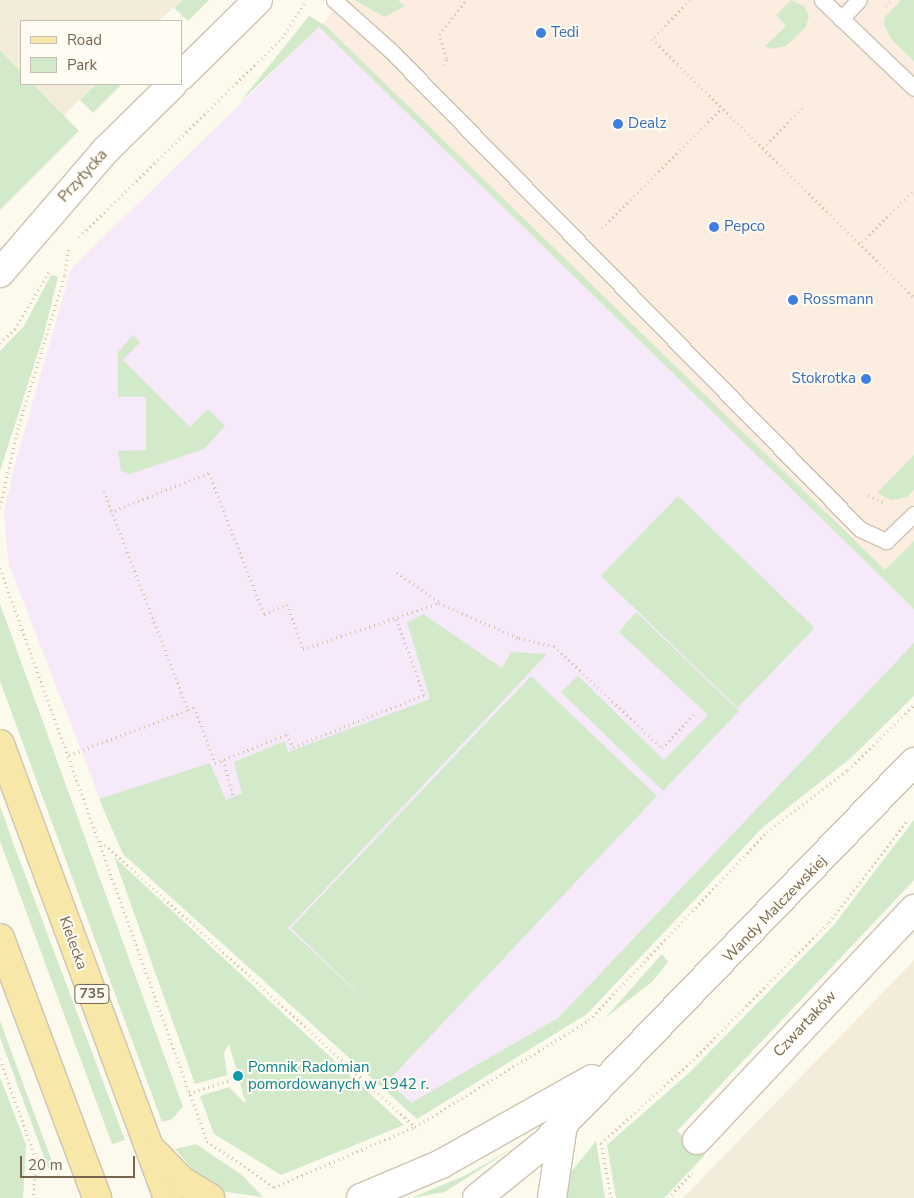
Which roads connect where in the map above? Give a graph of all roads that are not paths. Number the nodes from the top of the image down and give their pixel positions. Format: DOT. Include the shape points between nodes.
graph roads {
  1 [pos="258,0"];
  2 [pos="334,0"];
  3 [pos="822,0"];
  4 [pos="859,0"];
  5 [pos="841,19"];
  6 [pos="182,75"];
  7 [pos="172,85"];
  8 [pos="914,88"];
  9 [pos="0,273"];
  10 [pos="914,514"];
  11 [pos="0,744"];
  12 [pos="914,762"];
  13 [pos="914,909"];
  14 [pos="2,948"];
  15 [pos="634,1052"];
  16 [pos="563,1124"];
  17 [pos="697,1140"];
  18 [pos="148,1144"];
  19 [pos="97,1198"];
  20 [pos="168,1198"];
  21 [pos="210,1198"];
  22 [pos="361,1198"];
  23 [pos="477,1198"];
  24 [pos="552,1198"];
  1 -- 6 [label="main road"];
  2 -- 10 [label="lane" via="390,50 860,529 886,541"];
  3 -- 5 [label="lane"];
  4 -- 5 [label="lane"];
  5 -- 8 [label="lane"];
  7 -- 9 [label="main road, Przytycka" via="105,151"];
  11 -- 18 [label="main road, Kielecka / 735"];
  12 -- 15 [label="main road, Wandy Malczewskiej"];
  13 -- 17 [label="main road, Czwartaków"];
  14 -- 19 [label="main road"];
  15 -- 16 [label="main road, Wandy Malczewskiej"];
  15 -- 22 [label="main road, Wandy Malczewskiej" via="441,1164"];
  16 -- 23 [label="main road, Wandy Malczewskiej" via="514,1171"];
  16 -- 24 [label="main road"];
  18 -- 20 [label="main road, Kielecka / 735"];
  18 -- 21 [label="main road" via="182,1181"];
}
